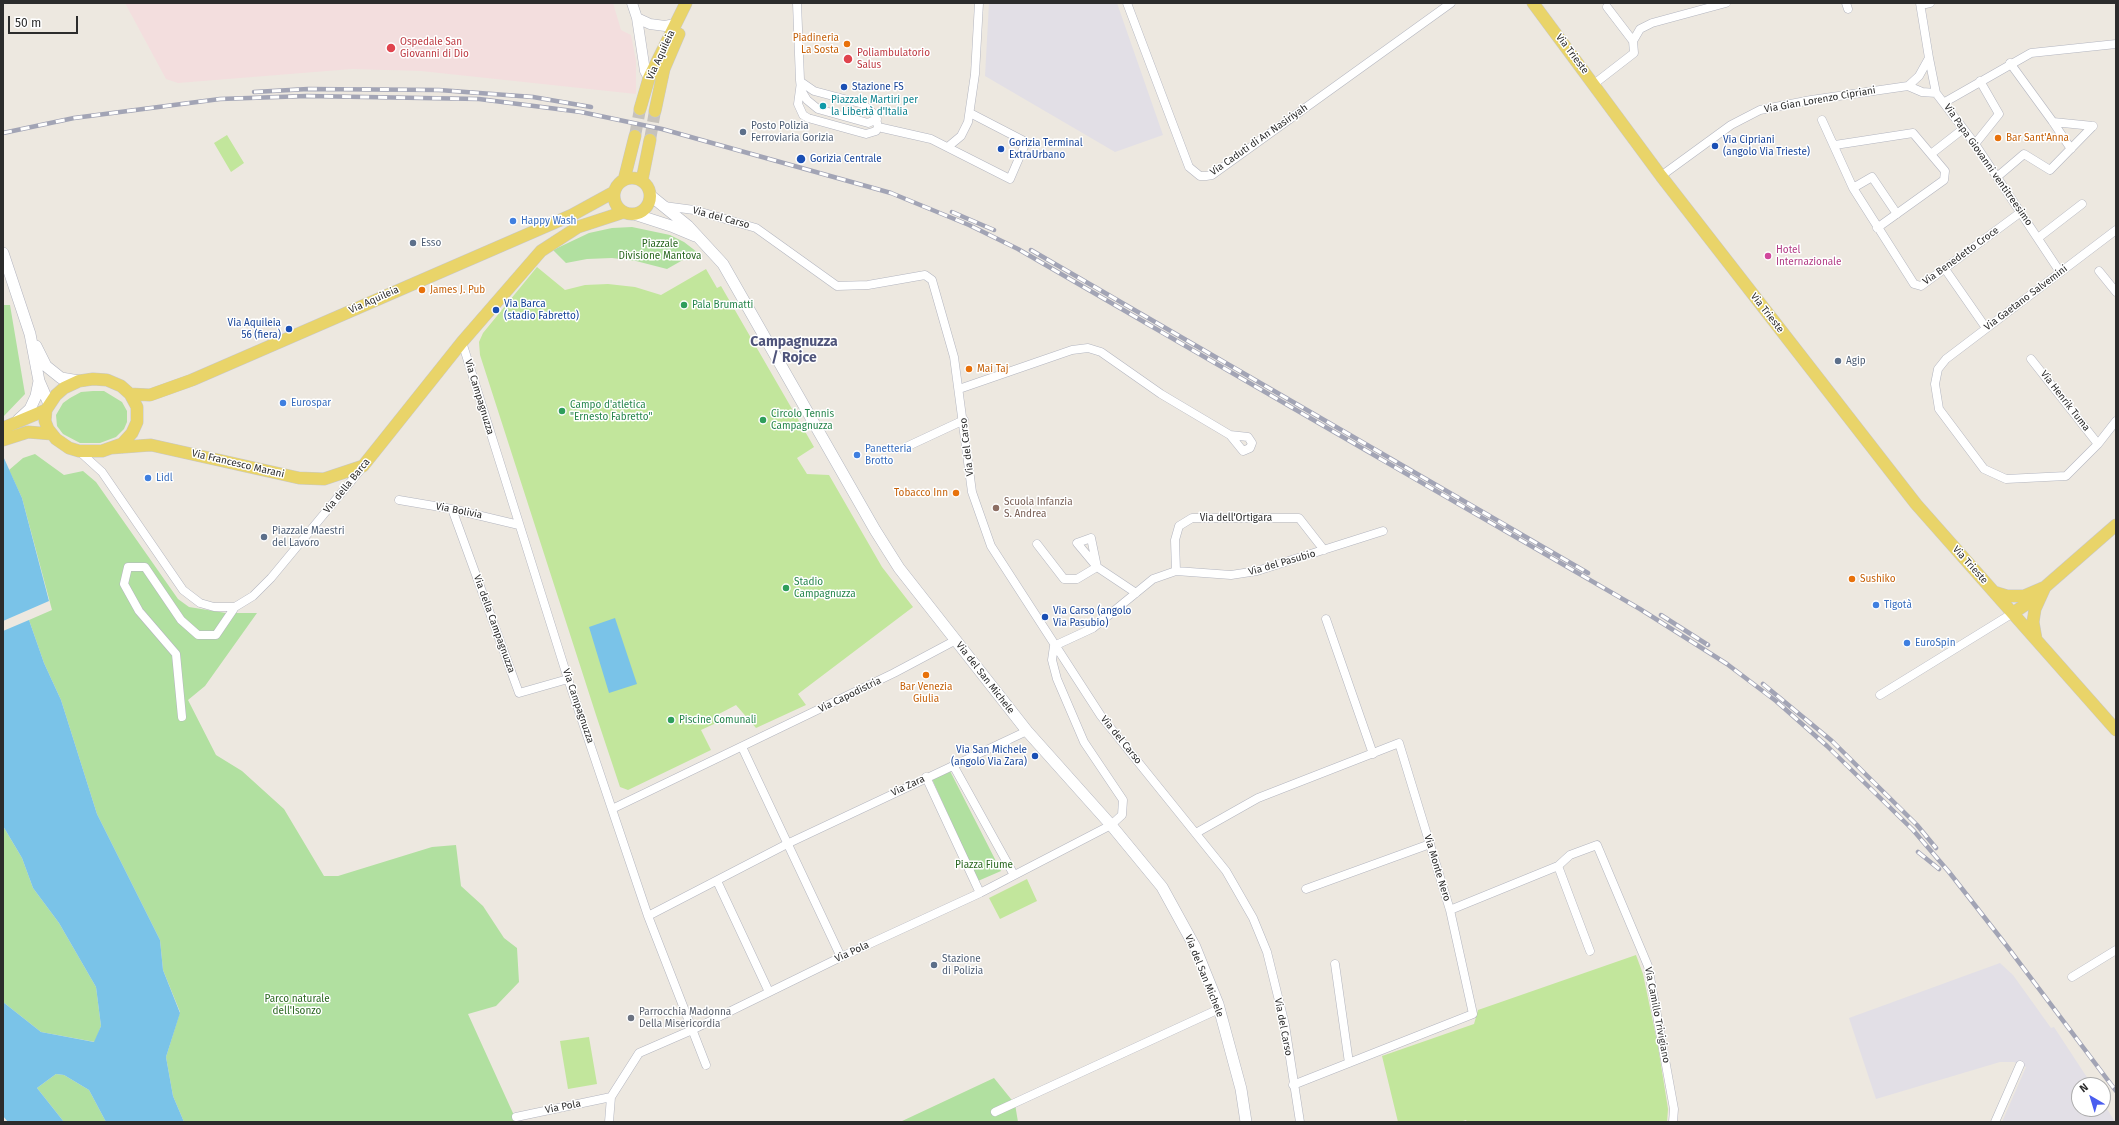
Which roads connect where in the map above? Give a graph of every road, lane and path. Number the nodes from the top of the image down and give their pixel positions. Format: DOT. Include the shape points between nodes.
graph roads {
  1 [pos="632,3"];
  2 [pos="686,3"];
  3 [pos="694,3"];
  4 [pos="797,3"];
  5 [pos="979,3"];
  6 [pos="1127,3"];
  7 [pos="1451,3"];
  8 [pos="1533,3"];
  9 [pos="1726,3"];
  10 [pos="1930,3"];
  11 [pos="1920,4"];
  12 [pos="1607,8"];
  13 [pos="637,18"];
  14 [pos="676,24"];
  15 [pos="1633,41"];
  16 [pos="2116,44"];
  17 [pos="1929,58"];
  18 [pos="2010,63"];
  19 [pos="649,78"];
  20 [pos="1980,81"];
  21 [pos="801,82"];
  22 [pos="1594,84"];
  23 [pos="1908,86"];
  24 [pos="1936,93"];
  25 [pos="1945,102"];
  26 [pos="640,109"];
  27 [pos="655,111"];
  28 [pos="970,112"];
  29 [pos="877,119"];
  30 [pos="1822,120"];
  31 [pos="2053,122"];
  32 [pos="878,127"];
  33 [pos="1963,129"];
  34 [pos="635,136"];
  35 [pos="650,140"];
  36 [pos="1975,144"];
  37 [pos="1835,145"];
  38 [pos="949,146"];
  39 [pos="2070,149"];
  40 [pos="1931,154"];
  41 [pos="1661,176"];
  42 [pos="1997,177"];
  43 [pos="624,180"];
  44 [pos="642,180"];
  45 [pos="1853,188"];
  46 [pos="614,192"];
  47 [pos="651,196"];
  48 [pos="2082,204"];
  49 [pos="664,206"];
  50 [pos="2021,212"];
  51 [pos="629,213"];
  52 [pos="1897,214"];
  53 [pos="1877,228"];
  54 [pos="2116,230"];
  55 [pos="2038,238"];
  56 [pos="701,239"];
  57 [pos="3,253"];
  58 [pos="1945,269"];
  59 [pos="2099,271"];
  60 [pos="2060,272"];
  61 [pos="2116,292"];
  62 [pos="1986,328"];
  63 [pos="30,334"];
  64 [pos="462,342"];
  65 [pos="2031,359"];
  66 [pos="39,381"];
  67 [pos="78,381"];
  68 [pos="959,389"];
  69 [pos="130,394"];
  70 [pos="48,407"];
  71 [pos="2116,421"];
  72 [pos="964,422"];
  73 [pos="12,428"];
  74 [pos="52,434"];
  75 [pos="1230,435"];
  76 [pos="3,440"];
  77 [pos="2098,444"];
  78 [pos="906,447"];
  79 [pos="112,448"];
  80 [pos="79,452"];
  81 [pos="363,466"];
  82 [pos="399,500"];
  83 [pos="452,508"];
  84 [pos="519,525"];
  85 [pos="2115,526"];
  86 [pos="1383,531"];
  87 [pos="1037,544"];
  88 [pos="1324,550"];
  89 [pos="1176,571"];
  90 [pos="2042,591"];
  91 [pos="1994,592"];
  92 [pos="1136,593"];
  93 [pos="235,607"];
  94 [pos="2014,613"];
  95 [pos="1326,619"];
  96 [pos="956,640"];
  97 [pos="2037,641"];
  98 [pos="1054,646"];
  99 [pos="568,679"];
  100 [pos="1880,696"];
  101 [pos="182,717"];
  102 [pos="2116,730"];
  103 [pos="1027,731"];
  104 [pos="742,747"];
  105 [pos="1372,754"];
  106 [pos="953,765"];
  107 [pos="926,777"];
  108 [pos="612,809"];
  109 [pos="1111,825"];
  110 [pos="1196,833"];
  111 [pos="789,843"];
  112 [pos="1430,844"];
  113 [pos="1597,845"];
  114 [pos="1558,866"];
  115 [pos="1014,875"];
  116 [pos="717,881"];
  117 [pos="1306,889"];
  118 [pos="980,893"];
  119 [pos="1450,910"];
  120 [pos="648,916"];
  121 [pos="2116,950"];
  122 [pos="1590,951"];
  123 [pos="841,957"];
  124 [pos="1335,964"];
  125 [pos="2072,977"];
  126 [pos="769,992"];
  127 [pos="1219,1009"];
  128 [pos="692,1030"];
  129 [pos="1349,1063"];
  130 [pos="706,1065"];
  131 [pos="2020,1065"];
  132 [pos="1293,1085"];
  133 [pos="611,1097"];
  134 [pos="995,1112"];
  135 [pos="516,1117"];
  136 [pos="609,1122"];
  137 [pos="1246,1122"];
  138 [pos="1300,1122"];
  139 [pos="1673,1122"];
  140 [pos="1995,1122"];
  1 -- 13 [label="street"];
  2 -- 14 [label="main road, Via Aquileia"];
  3 -- 27 [label="main road, Via Aquileia" via="664,69"];
  4 -- 21 [label="street"];
  5 -- 28 [label="street"];
  6 -- 7 [label="street, Via Caduti di An Nasiriyah" via="1189,167 1200,176 1212,175"];
  8 -- 22 [label="main road, Via Trieste"];
  9 -- 15 [label="street" via="1652,23 1640,29"];
  10 -- 11 [label="street"];
  11 -- 17 [label="street"];
  12 -- 15 [label="street"];
  13 -- 14 [label="street" via="650,24"];
  13 -- 19 [label="street" via="645,71"];
  14 -- 19 [label="main road, Via Aquileia"];
  15 -- 22 [label="street" via="1634,53"];
  16 -- 18 [label="street" via="2031,53"];
  17 -- 23 [label="street" via="1919,76"];
  17 -- 24 [label="street"];
  18 -- 20 [label="street"];
  18 -- 31 [label="street"];
  19 -- 26 [label="main road, Via Aquileia"];
  20 -- 25 [label="street"];
  20 -- 36 [label="street" via="1999,114"];
  21 -- 29 [label="street" via="814,91 863,104"];
  21 -- 29 [label="street" via="803,95 818,109 870,123"];
  21 -- 32 [label="street" via="798,104 803,115 808,118 866,134 876,131"];
  22 -- 41 [label="main road, Via Trieste"];
  23 -- 24 [label="street" via="1922,92"];
  23 -- 41 [label="street, Via Gian Lorenzo Cipriani" via="1760,110 1731,125"];
  24 -- 25 [label="street, Via Papa Giovanni ventitreesimo"];
  25 -- 33 [label="street, Via Papa Giovanni ventitreesimo"];
  28 -- 38 [label="street" via="961,136"];
  28 -- 38 [label="street" via="1026,142 1010,179"];
  29 -- 32 [label="street"];
  30 -- 37 [label="street, Via Benedetto Croce"];
  31 -- 39 [label="street"];
  31 -- 39 [label="street" via="2093,126"];
  32 -- 38 [label="street" via="931,139"];
  33 -- 36 [label="street, Via Papa Giovanni ventitreesimo"];
  33 -- 40 [label="street"];
  34 -- 43 [label="main road"];
  35 -- 44 [label="main road"];
  36 -- 42 [label="street, Via Papa Giovanni ventitreesimo"];
  37 -- 40 [label="street" via="1913,132"];
  37 -- 45 [label="street, Via Benedetto Croce"];
  39 -- 42 [label="street" via="2050,170 2024,154"];
  40 -- 52 [label="street" via="1945,171 1944,180"];
  41 -- 91 [label="main road, Via Trieste" via="1916,504"];
  42 -- 50 [label="street, Via Papa Giovanni ventitreesimo"];
  43 -- 44 [label="main road"];
  43 -- 46 [label="main road"];
  44 -- 47 [label="main road" via="648,186"];
  45 -- 52 [label="street" via="1872,177"];
  45 -- 53 [label="street, Via Benedetto Croce"];
  46 -- 51 [label="main road" via="616,204"];
  46 -- 69 [label="main road, Via Aquileia" via="572,215 192,380 150,395"];
  47 -- 49 [label="main road, Via del San Michele"];
  47 -- 51 [label="main road" via="646,208"];
  48 -- 55 [label="street"];
  49 -- 56 [label="main road, Via del San Michele"];
  49 -- 68 [label="street, Via del Carso" via="694,210 756,228 837,286 868,285 925,275 930,277 954,357"];
  50 -- 55 [label="street, Via Papa Giovanni ventitreesimo"];
  50 -- 58 [label="street, Via Benedetto Croce"];
  51 -- 56 [label="main road, Via del San Michele" via="671,226"];
  51 -- 64 [label="main road, Via della Barca" via="578,227 541,251"];
  52 -- 53 [label="street"];
  53 -- 58 [label="street, Via Benedetto Croce" via="1914,284 1921,286"];
  54 -- 60 [label="street, Via Gaetano Salvemini"];
  55 -- 60 [label="street, Via Papa Giovanni ventitreesimo"];
  56 -- 96 [label="main road, Via del San Michele" via="723,264 899,568"];
  57 -- 63 [label="main road"];
  58 -- 62 [label="street"];
  59 -- 61 [label="street"];
  60 -- 62 [label="street, Via Gaetano Salvemini"];
  62 -- 77 [label="street, Via Gaetano Salvemini" via="1946,358 1938,369 1935,384 1939,409 1984,468 2006,479 2066,476"];
  63 -- 66 [label="main road"];
  63 -- 67 [label="main road" via="46,366 61,378"];
  64 -- 81 [label="main road, Via della Barca"];
  64 -- 84 [label="street, Via Campagnuzza"];
  65 -- 77 [label="street, Via Henrik Tuma"];
  66 -- 70 [label="main road"];
  66 -- 73 [label="main road" via="30,409"];
  67 -- 69 [label="main road" via="107,380 121,386"];
  67 -- 70 [label="main road" via="60,392"];
  68 -- 72 [label="street, Via del Carso"];
  68 -- 75 [label="street" via="1072,350 1088,348 1101,352 1160,394"];
  69 -- 79 [label="main road" via="137,407 137,422 132,433 122,444"];
  70 -- 73 [label="main road"];
  70 -- 74 [label="main road" via="45,421"];
  71 -- 77 [label="street"];
  72 -- 78 [label="street"];
  72 -- 98 [label="street, Via del Carso" via="972,492 991,546"];
  73 -- 74 [label="main road"];
  73 -- 76 [label="main road"];
  74 -- 80 [label="main road" via="69,448"];
  79 -- 80 [label="main road"];
  79 -- 81 [label="main road, Via Francesco Marani" via="151,444 298,478 324,479"];
  80 -- 93 [label="street" via="102,472 183,590 200,603 214,607"];
  81 -- 93 [label="street, Via della Barca" via="271,578 253,596"];
  82 -- 83 [label="street, Via Bolivia"];
  83 -- 84 [label="street, Via Bolivia"];
  83 -- 99 [label="street, Via della Campagnuzza" via="520,693"];
  84 -- 99 [label="street, Via Campagnuzza"];
  85 -- 90 [label="main road"];
  86 -- 88 [label="street, Via del Pasubio"];
  87 -- 92 [label="street" via="1064,578 1077,579 1097,567"];
  88 -- 89 [label="street, Via del Pasubio" via="1257,572 1231,575"];
  88 -- 89 [label="street, Via dell'Ortigara" via="1299,518 1192,518 1179,526 1175,540"];
  89 -- 92 [label="street, Via del Pasubio" via="1153,580"];
  90 -- 91 [label="main road" via="2024,596 2007,596"];
  90 -- 94 [label="main road"];
  90 -- 97 [label="main road" via="2033,622"];
  91 -- 94 [label="main road, Via Trieste"];
  92 -- 98 [label="street, Via del Pasubio" via="1093,628"];
  93 -- 101 [label="street" via="216,636 198,635 180,620 145,567 128,567 124,584 139,611 176,654"];
  94 -- 97 [label="main road, Via Trieste"];
  94 -- 100 [label="street"];
  95 -- 105 [label="street"];
  96 -- 103 [label="main road, Via del San Michele"];
  96 -- 104 [label="street, Via Capodistria"];
  97 -- 102 [label="main road, Via Trieste"];
  98 -- 109 [label="street" via="1052,660 1057,679 1084,742 1123,800 1122,815"];
  98 -- 110 [label="street, Via del Carso" via="1101,716"];
  99 -- 108 [label="street, Via Campagnuzza"];
  103 -- 106 [label="street, Via Zara"];
  103 -- 109 [label="main road, Via del San Michele"];
  104 -- 108 [label="street, Via Capodistria"];
  104 -- 111 [label="street"];
  105 -- 110 [label="street, Via Monte Nero" via="1258,798"];
  105 -- 112 [label="street, Via Monte Nero" via="1399,742"];
  106 -- 107 [label="street, Via Zara"];
  106 -- 115 [label="street"];
  107 -- 111 [label="street, Via Zara"];
  107 -- 118 [label="street"];
  108 -- 120 [label="street, Via Campagnuzza"];
  109 -- 115 [label="street, Via Pola"];
  109 -- 127 [label="main road, Via del San Michele" via="1162,887 1194,947"];
  110 -- 132 [label="street, Via del Carso" via="1236,887 1267,952 1285,1025"];
  111 -- 116 [label="street, Via Zara"];
  111 -- 123 [label="street"];
  112 -- 117 [label="street"];
  112 -- 119 [label="street, Via Monte Nero"];
  113 -- 114 [label="street, Via Monte Nero" via="1570,855"];
  113 -- 139 [label="street, Via Camillo Trivigiano" via="1648,966 1674,1109"];
  114 -- 119 [label="street, Via Monte Nero"];
  114 -- 122 [label="street"];
  115 -- 118 [label="street, Via Pola"];
  116 -- 120 [label="street, Via Zara"];
  116 -- 126 [label="street"];
  118 -- 123 [label="street, Via Pola"];
  119 -- 129 [label="street" via="1473,1014"];
  120 -- 128 [label="street, Via Campagnuzza"];
  121 -- 125 [label="street"];
  123 -- 126 [label="street, Via Pola"];
  124 -- 129 [label="street"];
  126 -- 128 [label="street, Via Pola"];
  127 -- 134 [label="street"];
  127 -- 137 [label="main road, Via del San Michele" via="1241,1089"];
  128 -- 130 [label="street, Via Campagnuzza"];
  128 -- 133 [label="street, Via Pola" via="639,1053"];
  129 -- 132 [label="street"];
  131 -- 140 [label="street"];
  132 -- 138 [label="street, Via del Carso"];
  133 -- 135 [label="street, Via Pola"];
  133 -- 136 [label="street, Via Pola"];
}
